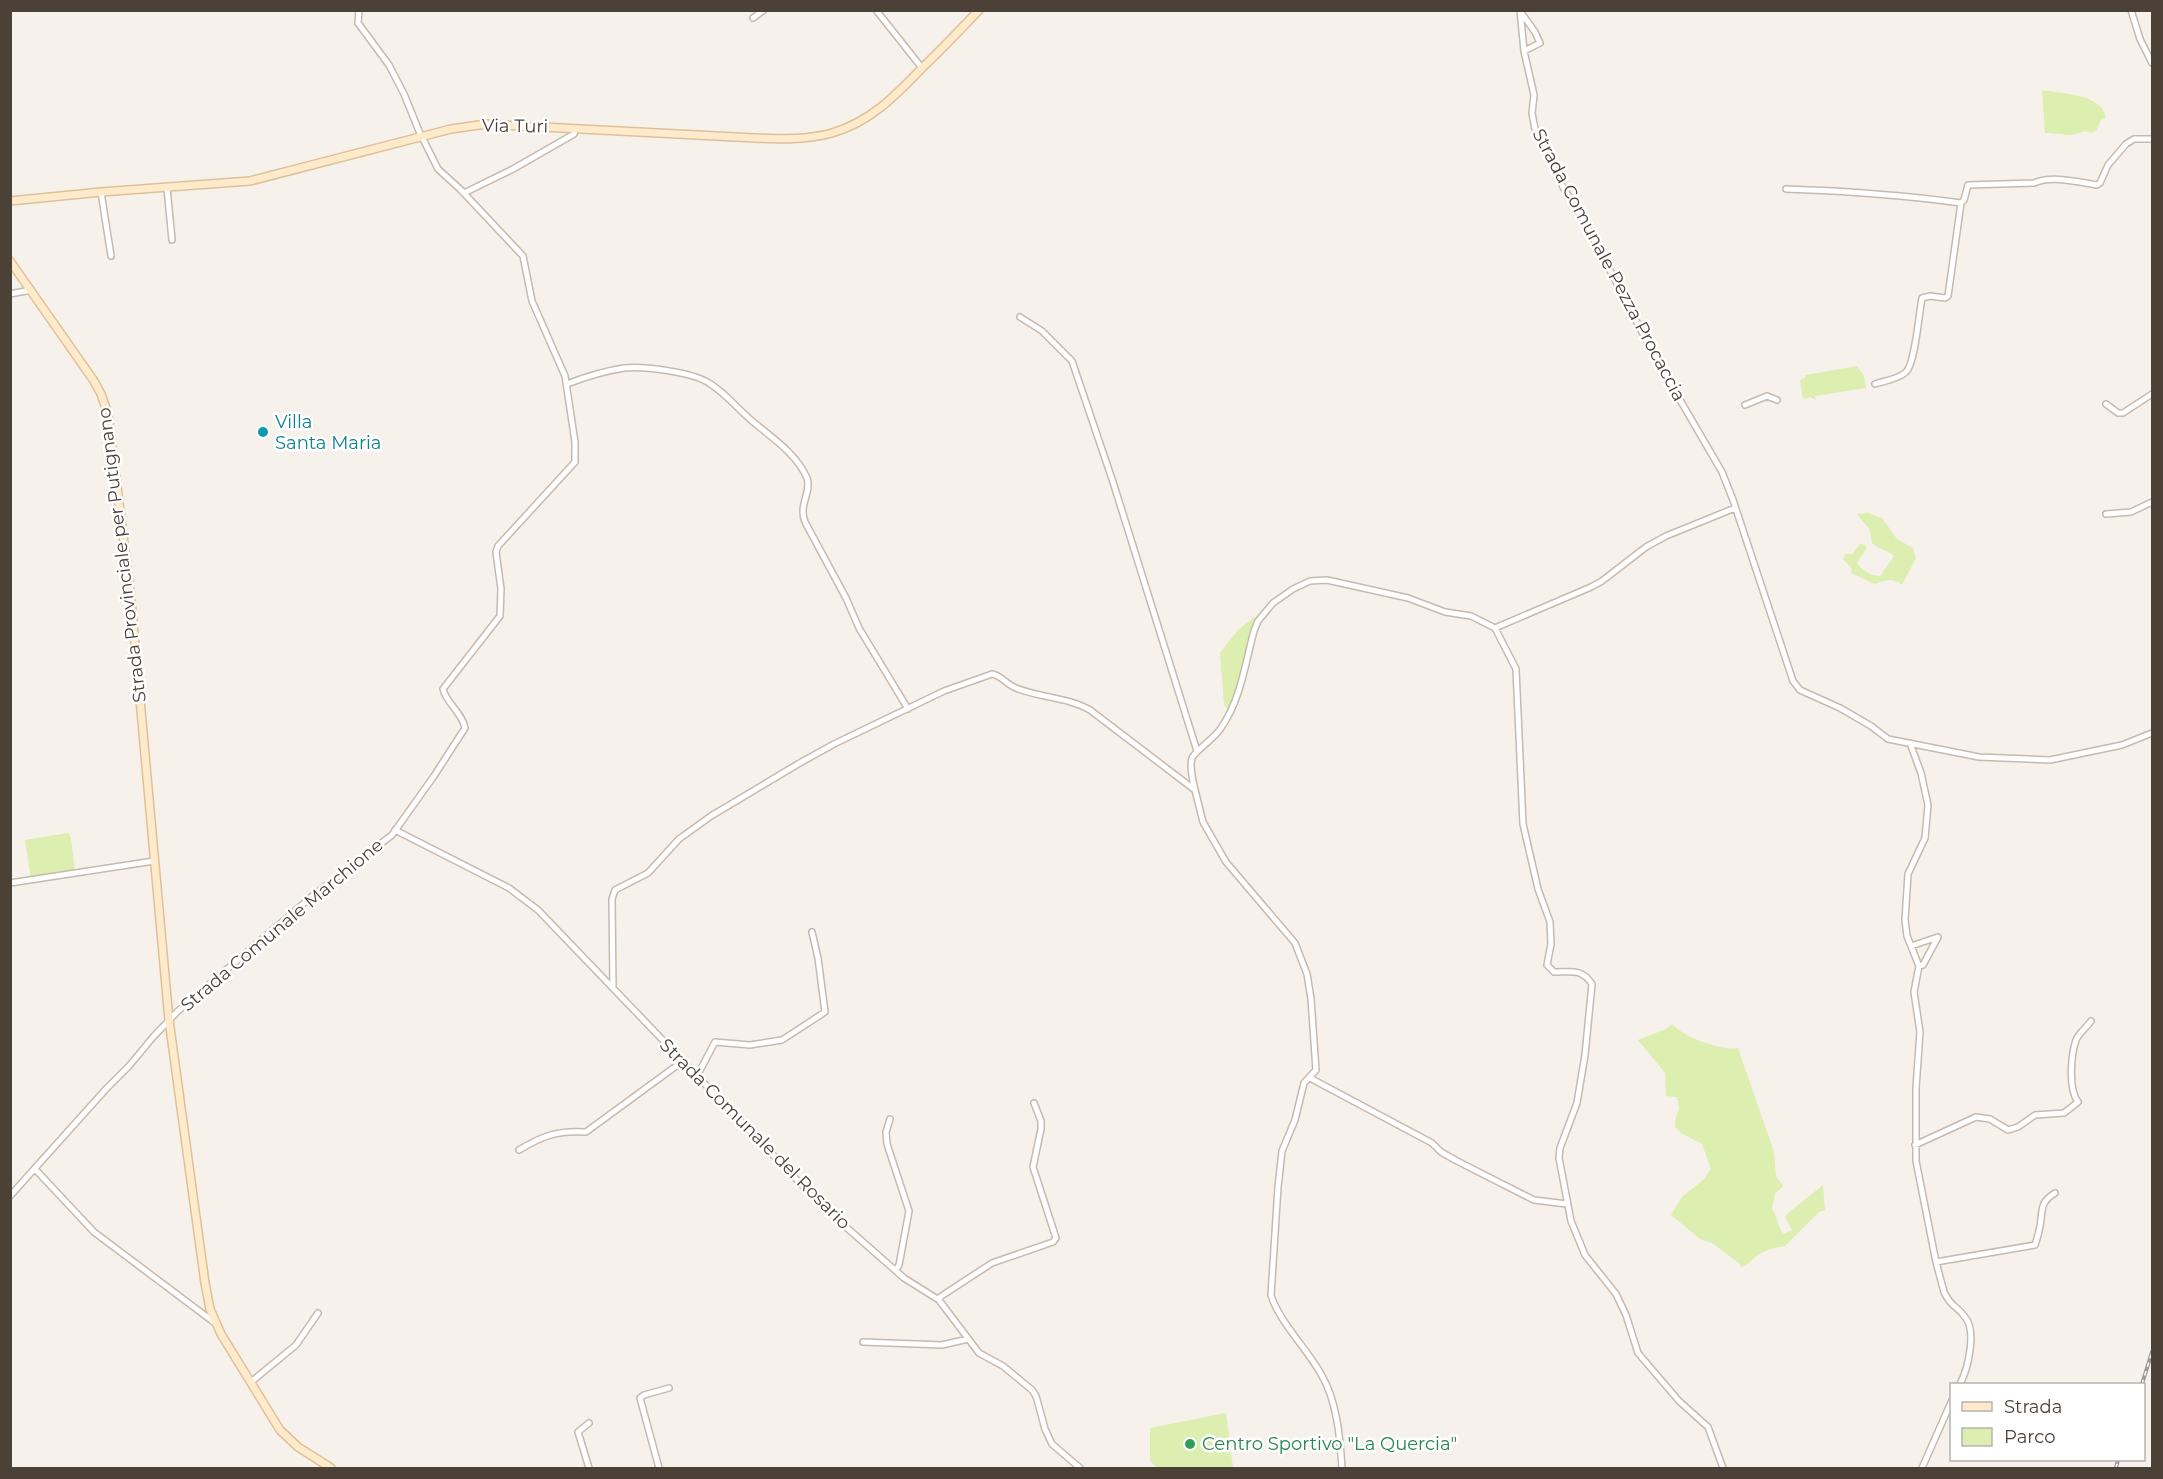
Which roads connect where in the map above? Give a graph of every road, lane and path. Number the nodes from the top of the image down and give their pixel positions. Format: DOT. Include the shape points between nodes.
graph roads {
  1 [pos="359,10"];
  2 [pos="764,10"];
  3 [pos="876,10"];
  4 [pos="979,10"];
  5 [pos="2131,10"];
  6 [pos="1520,11"];
  7 [pos="753,18"];
  8 [pos="1524,51"];
  9 [pos="2152,63"];
  10 [pos="922,68"];
  11 [pos="576,128"];
  12 [pos="422,137"];
  13 [pos="2152,139"];
  14 [pos="167,188"];
  15 [pos="1786,189"];
  16 [pos="101,192"];
  17 [pos="464,194"];
  18 [pos="11,201"];
  19 [pos="1961,203"];
  20 [pos="172,240"];
  21 [pos="111,256"];
  22 [pos="10,261"];
  23 [pos="31,291"];
  24 [pos="10,294"];
  25 [pos="1020,317"];
  26 [pos="1918,323"];
  27 [pos="1927,326"];
  28 [pos="567,384"];
  29 [pos="1875,384"];
  30 [pos="2152,394"];
  31 [pos="1777,400"];
  32 [pos="2106,404"];
  33 [pos="1745,405"];
  34 [pos="2152,502"];
  35 [pos="1735,508"];
  36 [pos="2106,514"];
  37 [pos="1495,628"];
  38 [pos="908,709"];
  39 [pos="2152,733"];
  40 [pos="1910,743"];
  41 [pos="1197,751"];
  42 [pos="1195,790"];
  43 [pos="395,830"];
  44 [pos="154,861"];
  45 [pos="10,883"];
  46 [pos="812,932"];
  47 [pos="1911,946"];
  48 [pos="1919,966"];
  49 [pos="614,988"];
  50 [pos="169,1020"];
  51 [pos="2091,1021"];
  52 [pos="683,1062"];
  53 [pos="697,1076"];
  54 [pos="1310,1078"];
  55 [pos="1034,1103"];
  56 [pos="890,1119"];
  57 [pos="1915,1145"];
  58 [pos="519,1150"];
  59 [pos="35,1169"];
  60 [pos="2055,1193"];
  61 [pos="10,1196"];
  62 [pos="1567,1204"];
  63 [pos="1936,1262"];
  64 [pos="896,1270"];
  65 [pos="939,1300"];
  66 [pos="318,1313"];
  67 [pos="215,1323"];
  68 [pos="968,1339"];
  69 [pos="863,1342"];
  70 [pos="251,1382"];
  71 [pos="1960,1383"];
  72 [pos="669,1388"];
  73 [pos="1950,1405"];
  74 [pos="589,1423"];
  75 [pos="331,1468"];
  76 [pos="590,1468"];
  77 [pos="659,1468"];
  78 [pos="1080,1468"];
  79 [pos="1342,1468"];
  80 [pos="1723,1468"];
  81 [pos="1922,1468"];
  1 -- 12 [label="street" via="358,23 389,65"];
  2 -- 7 [label="street"];
  3 -- 10 [label="street"];
  4 -- 10 [label="main road, Via Turi"];
  5 -- 9 [label="street"];
  6 -- 8 [label="street, Strada Comunale Pezza Procaccia"];
  6 -- 8 [label="street" via="1540,43"];
  8 -- 35 [label="street, Strada Comunale Pezza Procaccia" via="1534,95 1535,129 1655,357 1722,472"];
  10 -- 11 [label="main road, Via Turi" via="869,117 816,136 780,139"];
  11 -- 12 [label="main road, Via Turi" via="486,124"];
  11 -- 17 [label="street" via="574,134"];
  12 -- 14 [label="main road, Via Turi" via="265,179"];
  12 -- 17 [label="street" via="440,173"];
  13 -- 19 [label="street" via="2126,144 2097,185 2051,180 1968,185"];
  14 -- 16 [label="main road, Via Turi"];
  14 -- 20 [label="street"];
  15 -- 19 [label="street" via="1937,198"];
  16 -- 18 [label="main road, Via Turi"];
  16 -- 21 [label="street"];
  17 -- 28 [label="street" via="523,256 532,301"];
  19 -- 26 [label="street" via="1948,296 1922,298"];
  22 -- 23 [label="main road, Strada Provinciale per Putignano"];
  23 -- 24 [label="street"];
  23 -- 44 [label="main road, Strada Provinciale per Putignano" via="94,381 108,414 131,600"];
  25 -- 41 [label="street" via="1042,331 1072,361"];
  26 -- 27 [label="street"];
  26 -- 29 [label="street" via="1909,369"];
  28 -- 38 [label="street" via="628,368 693,376 716,388 791,454 808,482 802,510 805,522 856,622"];
  28 -- 43 [label="street, Strada Comunale Marchione" via="575,462 498,546 500,616 443,689 465,728"];
  30 -- 32 [label="street" via="2123,413"];
  31 -- 33 [label="street" via="1767,396"];
  34 -- 36 [label="street" via="2131,512"];
  35 -- 37 [label="street" via="1646,547 1591,587"];
  35 -- 40 [label="street, Strada Comunale Pezza Procaccia" via="1791,674 1800,690 1840,708 1888,739"];
  37 -- 41 [label="street" via="1471,616 1445,612 1386,592 1327,580 1303,584 1273,603 1258,621 1232,709 1221,729"];
  37 -- 62 [label="street" via="1516,669 1523,824 1550,922 1547,965 1554,972 1580,972 1592,984 1577,1103 1560,1148"];
  38 -- 42 [label="street" via="985,675 997,675 1014,688 1090,710"];
  38 -- 49 [label="street" via="823,750 719,811 679,840 648,873 615,890"];
  39 -- 40 [label="street, Strada Comunale Pezza Procaccia" via="2122,745 2050,760 1978,758"];
  40 -- 47 [label="street" via="1928,805 1925,838 1908,874 1905,920"];
  41 -- 42 [label="street" via="1192,758"];
  42 -- 54 [label="street" via="1203,822 1226,862 1298,949 1307,974 1317,1060"];
  43 -- 49 [label="street, Strada Comunale del Rosario" via="509,888 538,910"];
  43 -- 50 [label="street, Strada Comunale Marchione"];
  44 -- 45 [label="street"];
  44 -- 50 [label="main road, Strada Provinciale per Putignano"];
  46 -- 53 [label="street" via="825,1011 782,1040 750,1044 715,1042"];
  47 -- 48 [label="street"];
  47 -- 48 [label="street" via="1938,937"];
  48 -- 57 [label="street" via="1914,992 1920,1032"];
  49 -- 52 [label="street, Strada Comunale del Rosario"];
  50 -- 59 [label="street, Strada Comunale Marchione"];
  50 -- 67 [label="main road, Strada Provinciale per Putignano" via="206,1290"];
  51 -- 57 [label="street" via="2077,1039 2071,1068 2078,1102 2064,1113 2036,1115 2008,1130 1990,1119 1976,1117"];
  52 -- 53 [label="street, Strada Comunale del Rosario"];
  52 -- 58 [label="street" via="586,1132 543,1136"];
  53 -- 64 [label="street, Strada Comunale del Rosario" via="822,1206"];
  54 -- 62 [label="street" via="1534,1200"];
  54 -- 79 [label="street" via="1304,1083 1282,1151 1271,1295 1329,1392"];
  55 -- 65 [label="street" via="1041,1129 1033,1167 1056,1238 986,1266"];
  56 -- 64 [label="street" via="886,1139 909,1211"];
  57 -- 63 [label="street"];
  59 -- 61 [label="street, Strada Comunale Marchione"];
  59 -- 67 [label="street" via="94,1232"];
  60 -- 63 [label="street" via="2047,1198 2040,1212 2035,1245"];
  62 -- 80 [label="street" via="1585,1255 1616,1294 1638,1353 1679,1401 1708,1427"];
  63 -- 71 [label="street" via="1950,1304 1970,1325 1966,1371"];
  64 -- 65 [label="street, Strada Comunale del Rosario"];
  65 -- 68 [label="street, Strada Comunale del Rosario"];
  66 -- 70 [label="street" via="296,1345"];
  67 -- 70 [label="main road, Strada Provinciale per Putignano"];
  68 -- 69 [label="street" via="942,1345"];
  68 -- 78 [label="street, Strada Comunale del Rosario" via="982,1355 1003,1366 1032,1390 1052,1444"];
  70 -- 75 [label="main road, Strada Provinciale per Putignano" via="286,1438"];
  72 -- 77 [label="street" via="640,1398"];
  73 -- 81 [label="street"];
  74 -- 76 [label="street" via="579,1432"];
}
